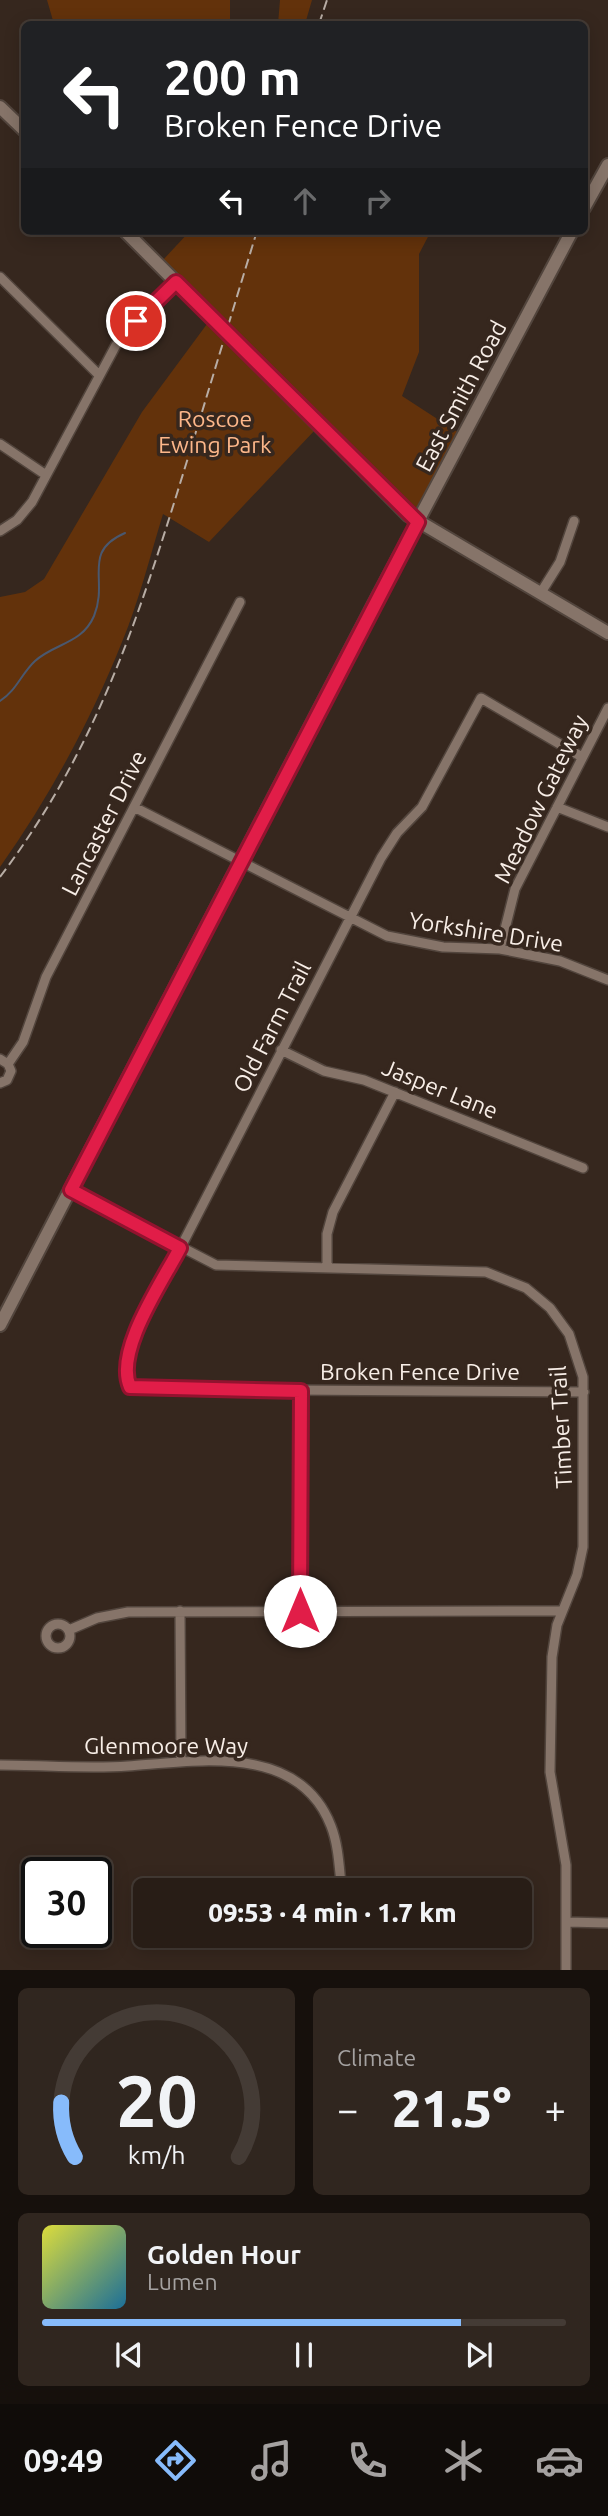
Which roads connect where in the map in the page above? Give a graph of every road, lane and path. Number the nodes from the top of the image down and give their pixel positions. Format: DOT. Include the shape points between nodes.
graph roads {
  1 [pos="0,107"];
  2 [pos="21,127"];
  3 [pos="608,164"];
  4 [pos="588,201"];
  5 [pos="129,235"];
  6 [pos="570,235"];
  7 [pos="0,277"];
  8 [pos="176,282"];
  9 [pos="99,376"];
  10 [pos="0,444"];
  11 [pos="46,475"];
  12 [pos="574,521"];
  13 [pos="418,522"];
  14 [pos="0,531"];
  15 [pos="540,594"];
  16 [pos="240,602"];
  17 [pos="608,633"];
  18 [pos="608,708"];
  19 [pos="582,757"];
  20 [pos="134,807"];
  21 [pos="557,807"];
  22 [pos="608,827"];
  23 [pos="241,862"];
  24 [pos="350,918"];
  25 [pos="500,949"];
  26 [pos="608,979"];
  27 [pos="281,1050"];
  28 [pos="4,1062"];
  29 [pos="0,1083"];
  30 [pos="395,1092"];
  31 [pos="583,1168"];
  32 [pos="71,1190"];
  33 [pos="180,1248"];
  34 [pos="327,1268"];
  35 [pos="0,1325"];
  36 [pos="130,1387"];
  37 [pos="301,1391"];
  38 [pos="584,1392"];
  39 [pos="180,1611"];
  40 [pos="300,1611"];
  41 [pos="562,1611"];
  42 [pos="69,1630"];
  43 [pos="181,1762"];
  44 [pos="0,1765"];
  45 [pos="336,1878"];
  46 [pos="567,1922"];
  47 [pos="608,1923"];
  48 [pos="566,1970"];
  1 -- 2 [label="street"];
  3 -- 4 [label="street"];
  5 -- 8 [label="street"];
  6 -- 13 [label="street, East Smith Road"];
  7 -- 9 [label="street"];
  8 -- 9 [label="street" via="125,332"];
  8 -- 13 [label="street"];
  9 -- 11 [label="street"];
  10 -- 11 [label="street"];
  11 -- 14 [label="street" via="26,511"];
  12 -- 15 [label="street" via="560,562"];
  13 -- 15 [label="street"];
  13 -- 23 [label="street, East Smith Road"];
  15 -- 17 [label="street"];
  16 -- 20 [label="street, Lancaster Drive"];
  18 -- 19 [label="street, Meadow Gateway"];
  19 -- 21 [label="street, Meadow Gateway"];
  19 -- 24 [label="street, Old Farm Trail" via="481,698 422,807 397,833"];
  20 -- 23 [label="street, Yorkshire Drive"];
  20 -- 28 [label="street, Lancaster Drive" via="47,977 23,1042"];
  21 -- 22 [label="street"];
  21 -- 25 [label="street, Meadow Gateway" via="515,889"];
  23 -- 24 [label="street, Yorkshire Drive"];
  23 -- 32 [label="street, East Smith Road"];
  24 -- 25 [label="street, Yorkshire Drive" via="387,936 443,947"];
  24 -- 27 [label="street, Old Farm Trail"];
  25 -- 26 [label="street, Yorkshire Drive" via="560,961"];
  27 -- 30 [label="street, Jasper Lane" via="324,1071"];
  27 -- 33 [label="street, Old Farm Trail"];
  28 -- 29 [label="street, Lancaster Drive" via="9,1077"];
  30 -- 31 [label="street, Jasper Lane"];
  30 -- 34 [label="street" via="333,1212 327,1234"];
  32 -- 33 [label="street, Timber Trail"];
  32 -- 35 [label="street, East Smith Road"];
  33 -- 34 [label="street, Timber Trail" via="228,1267"];
  33 -- 36 [label="street, Old Farm Trail" via="130,1346 125,1373"];
  34 -- 38 [label="street, Timber Trail" via="471,1269 515,1282 538,1297 564,1327 580,1362"];
  36 -- 37 [label="street, Broken Fence Drive"];
  37 -- 38 [label="street, Broken Fence Drive"];
  37 -- 40 [label="street"];
  38 -- 41 [label="street, Timber Trail" via="583,1547"];
  39 -- 40 [label="street"];
  39 -- 42 [label="street" via="112,1614"];
  39 -- 43 [label="street"];
  40 -- 41 [label="street"];
  41 -- 46 [label="street, Timber Trail" via="552,1657 550,1772 566,1865"];
  43 -- 44 [label="street, Glenmoore Way"];
  43 -- 45 [label="street, Glenmoore Way" via="259,1764 295,1780 316,1800 330,1823"];
  46 -- 47 [label="street"];
  46 -- 48 [label="street, Timber Trail"];
}
